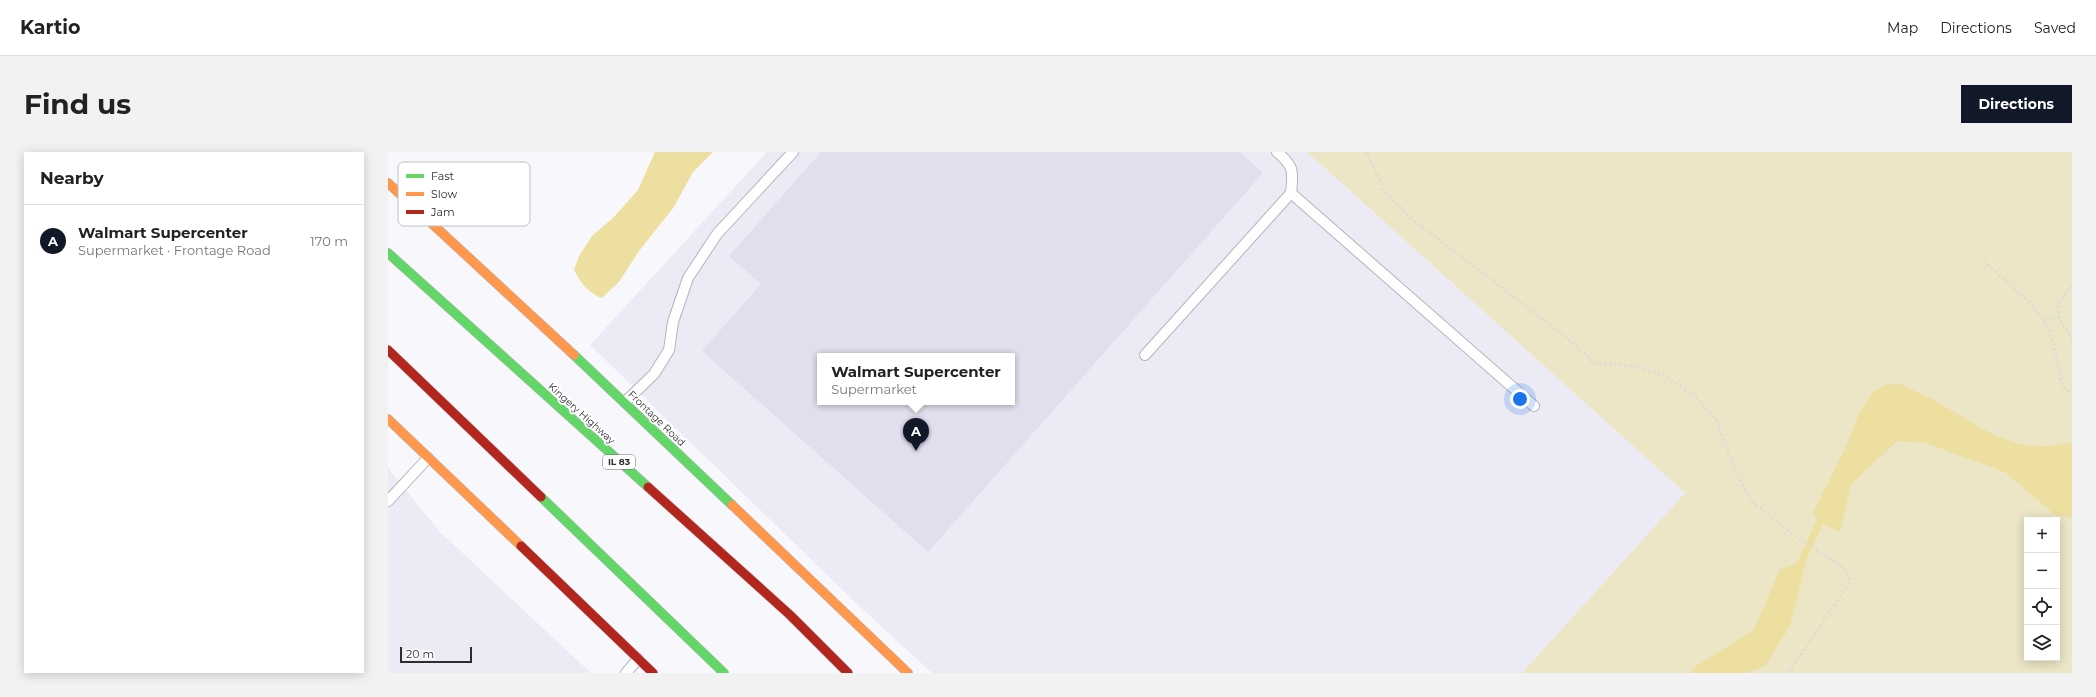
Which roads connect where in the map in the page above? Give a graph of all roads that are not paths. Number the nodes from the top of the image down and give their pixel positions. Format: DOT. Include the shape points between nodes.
graph roads {
  1 [pos="793,152"];
  2 [pos="1277,152"];
  3 [pos="388,183"];
  4 [pos="398,192"];
  5 [pos="1291,193"];
  6 [pos="435,226"];
  7 [pos="388,253"];
  8 [pos="388,350"];
  9 [pos="1145,355"];
  10 [pos="625,402"];
  11 [pos="1534,406"];
  12 [pos="388,419"];
  13 [pos="428,458"];
  14 [pos="388,501"];
  15 [pos="638,659"];
  16 [pos="626,673"];
  17 [pos="653,673"];
  18 [pos="724,673"];
  19 [pos="848,673"];
  20 [pos="908,673"];
  1 -- 10 [label="lane" via="717,234 688,278 673,322 669,350 654,374"];
  2 -- 5 [label="lane" via="1287,160 1293,171"];
  3 -- 4 [label="main road, Frontage Road"];
  5 -- 9 [label="lane"];
  5 -- 11 [label="lane"];
  6 -- 10 [label="main road, Frontage Road"];
  7 -- 19 [label="main road, Kingery Highway / IL 83" via="790,615"];
  8 -- 18 [label="main road"];
  10 -- 20 [label="main road, Frontage Road"];
  12 -- 13 [label="main road"];
  13 -- 14 [label="lane"];
  13 -- 15 [label="main road"];
  15 -- 16 [label="lane"];
  15 -- 17 [label="main road"];
}
